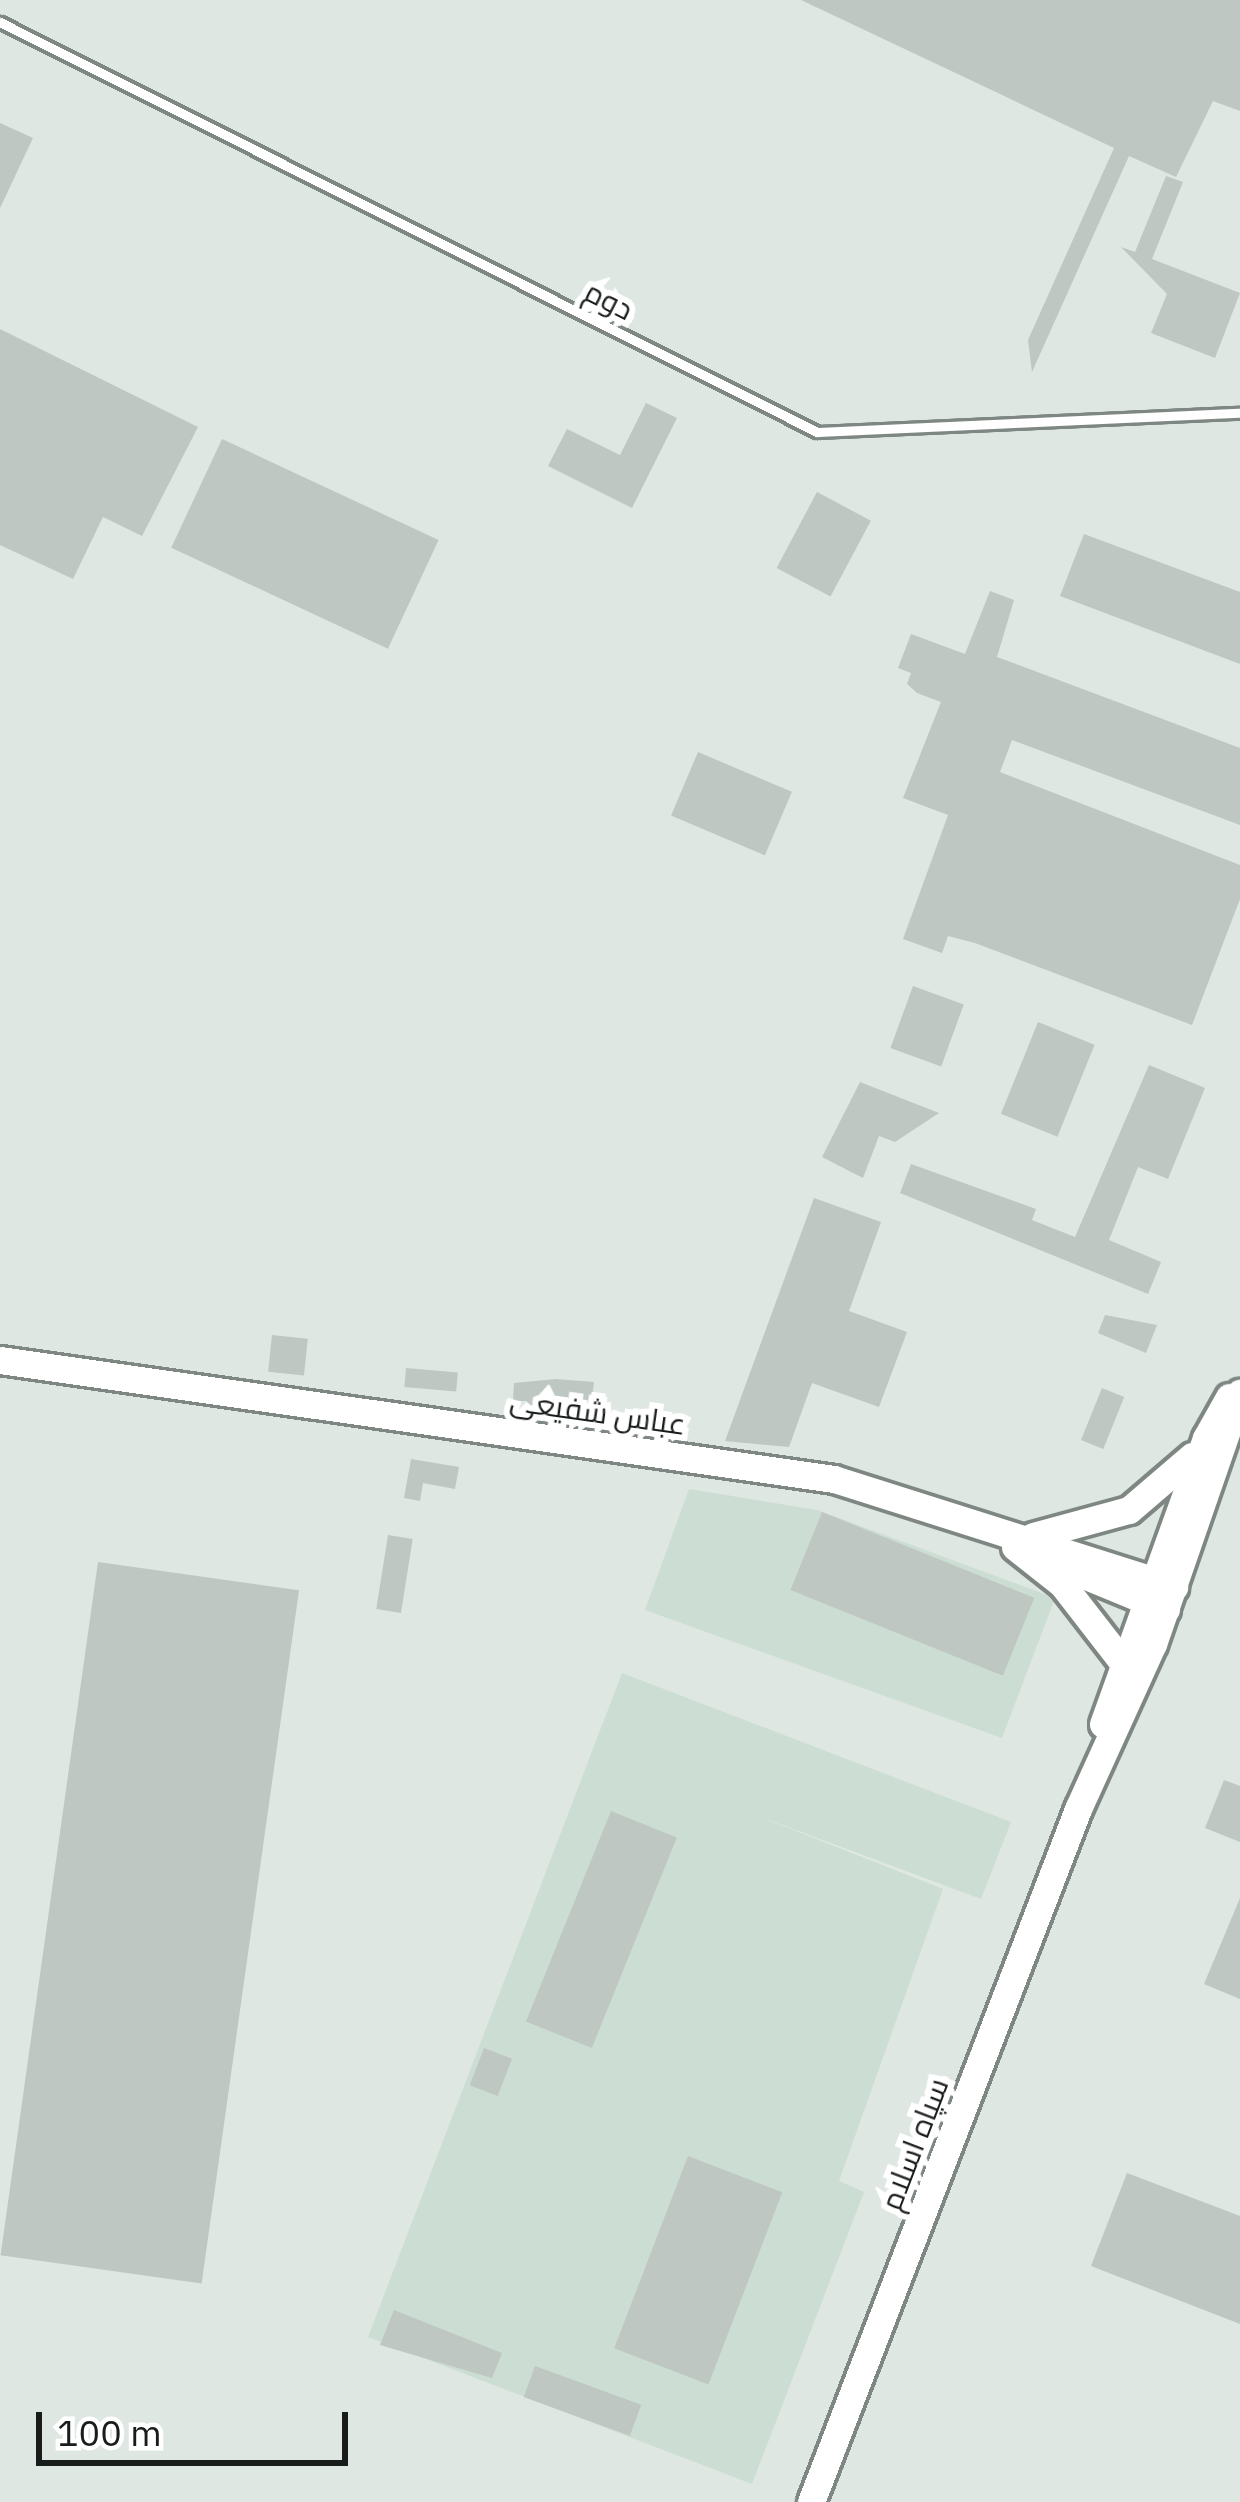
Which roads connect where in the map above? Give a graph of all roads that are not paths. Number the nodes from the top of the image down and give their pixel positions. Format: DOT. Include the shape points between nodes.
graph roads {
  1 [pos="0,22"];
  2 [pos="1240,413"];
  3 [pos="0,1360"];
  4 [pos="0,1374"];
  5 [pos="1240,1378"];
  6 [pos="1240,1393"];
  7 [pos="1205,1438"];
  8 [pos="1017,1542"];
  9 [pos="1159,1594"];
  10 [pos="1121,1660"];
  11 [pos="1078,1809"];
  12 [pos="811,2502"];
  1 -- 2 [label="lane, دوم" via="817,432"];
  3 -- 8 [label="main road, عباس شفیعی" via="834,1479"];
  4 -- 8 [label="main road, عباس شفیعی" via="831,1489"];
  5 -- 7 [label="main road, سپاه اسلام"];
  6 -- 9 [label="main road, سپاه اسلام"];
  7 -- 8 [label="main road" via="1182,1469 1129,1510"];
  7 -- 9 [label="main road, سپاه اسلام"];
  8 -- 9 [label="main road, عباس شفیعی"];
  8 -- 10 [label="main road"];
  9 -- 10 [label="main road, سپاه اسلام"];
  9 -- 11 [label="main road, سپاه اسلام"];
  10 -- 11 [label="main road, سپاه اسلام"];
  11 -- 12 [label="main road, سپاه اسلام"];
}
